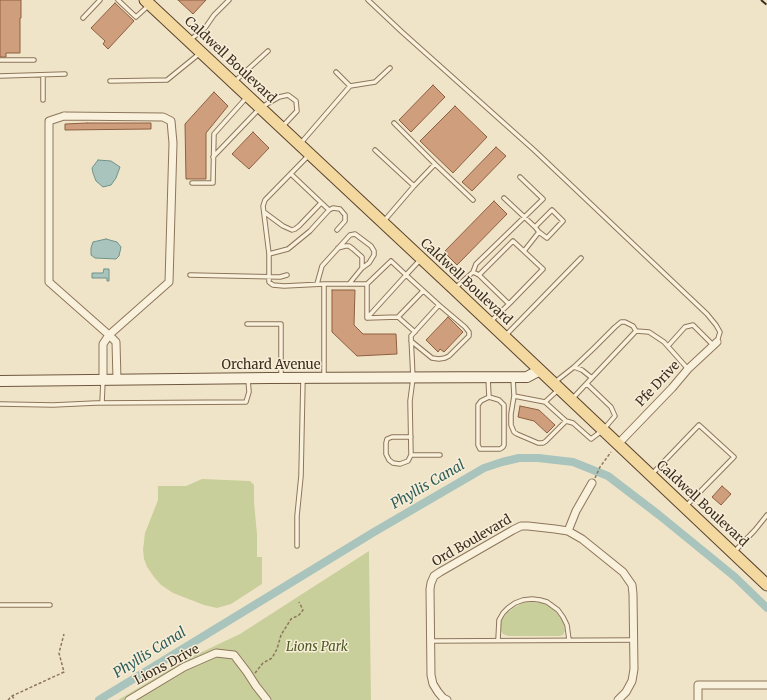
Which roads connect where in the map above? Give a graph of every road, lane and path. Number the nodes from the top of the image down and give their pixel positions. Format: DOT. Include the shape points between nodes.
graph roads {
  1 [pos="100,0"];
  2 [pos="118,0"];
  3 [pos="229,0"];
  4 [pos="368,0"];
  5 [pos="148,2"];
  6 [pos="82,18"];
  7 [pos="189,41"];
  8 [pos="268,51"];
  9 [pos="201,52"];
  10 [pos="0,60"];
  11 [pos="34,60"];
  12 [pos="390,68"];
  13 [pos="336,72"];
  14 [pos="65,74"];
  15 [pos="43,75"];
  16 [pos="0,76"];
  17 [pos="110,81"];
  18 [pos="233,83"];
  19 [pos="350,86"];
  20 [pos="248,96"];
  21 [pos="43,100"];
  22 [pos="260,108"];
  23 [pos="394,123"];
  24 [pos="281,128"];
  25 [pos="300,145"];
  26 [pos="376,150"];
  27 [pos="310,154"];
  28 [pos="213,158"];
  29 [pos="435,164"];
  30 [pos="291,174"];
  31 [pos="520,177"];
  32 [pos="192,183"];
  33 [pos="414,186"];
  34 [pos="504,198"];
  35 [pos="473,200"];
  36 [pos="321,203"];
  37 [pos="328,210"];
  38 [pos="264,212"];
  39 [pos="525,217"];
  40 [pos="383,223"];
  41 [pos="535,227"];
  42 [pos="337,230"];
  43 [pos="539,232"];
  44 [pos="337,249"];
  45 [pos="524,251"];
  46 [pos="269,254"];
  47 [pos="581,258"];
  48 [pos="421,259"];
  49 [pos="362,268"];
  50 [pos="473,272"];
  51 [pos="190,275"];
  52 [pos="287,275"];
  53 [pos="406,275"];
  54 [pos="479,275"];
  55 [pos="269,277"];
  56 [pos="317,284"];
  57 [pos="324,284"];
  58 [pos="349,284"];
  59 [pos="367,284"];
  60 [pos="454,289"];
  61 [pos="423,291"];
  62 [pos="509,304"];
  63 [pos="439,305"];
  64 [pos="398,317"];
  65 [pos="367,318"];
  66 [pos="490,323"];
  67 [pos="247,324"];
  68 [pos="636,331"];
  69 [pos="415,332"];
  70 [pos="109,335"];
  71 [pos="504,336"];
  72 [pos="411,341"];
  73 [pos="715,344"];
  74 [pos="668,346"];
  75 [pos="574,367"];
  76 [pos="688,369"];
  77 [pos="540,370"];
  78 [pos="488,377"];
  79 [pos="513,377"];
  80 [pos="248,378"];
  81 [pos="281,378"];
  82 [pos="302,378"];
  83 [pos="324,378"];
  84 [pos="413,378"];
  85 [pos="592,378"];
  86 [pos="103,380"];
  87 [pos="117,380"];
  88 [pos="0,381"];
  89 [pos="587,384"];
  90 [pos="557,386"];
  91 [pos="514,396"];
  92 [pos="489,397"];
  93 [pos="571,399"];
  94 [pos="545,402"];
  95 [pos="102,403"];
  96 [pos="0,404"];
  97 [pos="566,421"];
  98 [pos="603,430"];
  99 [pos="411,437"];
  100 [pos="618,444"];
  101 [pos="611,452"];
  102 [pos="411,455"];
  103 [pos="440,455"];
  104 [pos="651,475"];
  105 [pos="594,480"];
  106 [pos="685,507"];
  107 [pos="767,515"];
  108 [pos="568,531"];
  109 [pos="298,546"];
  110 [pos="733,553"];
  111 [pos="767,585"];
  112 [pos="299,602"];
  113 [pos="0,605"];
  114 [pos="50,605"];
  115 [pos="64,634"];
  116 [pos="498,640"];
  117 [pos="569,640"];
  118 [pos="634,640"];
  119 [pos="431,641"];
  120 [pos="251,677"];
  121 [pos="767,685"];
  122 [pos="12,696"];
  123 [pos="8,700"];
  124 [pos="15,700"];
  125 [pos="129,700"];
  126 [pos="267,700"];
  127 [pos="447,700"];
  128 [pos="618,700"];
  129 [pos="698,700"];
  1 -- 6 [label="lane"];
  2 -- 5 [label="lane" via="136,17"];
  3 -- 7 [label="lane" via="205,28"];
  4 -- 73 [label="lane" via="534,150 707,314 720,332"];
  5 -- 7 [label="main road, Caldwell Boulevard"];
  7 -- 9 [label="main road, Caldwell Boulevard"];
  8 -- 18 [label="lane"];
  9 -- 17 [label="lane" via="166,80"];
  9 -- 18 [label="main road, Caldwell Boulevard"];
  10 -- 11 [label="lane"];
  12 -- 19 [label="lane" via="375,82"];
  13 -- 19 [label="lane"];
  14 -- 15 [label="lane"];
  15 -- 16 [label="lane"];
  15 -- 21 [label="lane"];
  18 -- 20 [label="main road, Caldwell Boulevard"];
  19 -- 25 [label="lane"];
  20 -- 22 [label="main road, Caldwell Boulevard"];
  20 -- 28 [label="lane" via="214,134"];
  22 -- 24 [label="main road, Caldwell Boulevard"];
  22 -- 24 [label="lane" via="288,95 296,102 297,111"];
  22 -- 28 [label="lane"];
  23 -- 29 [label="lane"];
  24 -- 25 [label="main road, Caldwell Boulevard"];
  25 -- 27 [label="main road, Caldwell Boulevard"];
  26 -- 33 [label="lane"];
  27 -- 30 [label="lane"];
  27 -- 40 [label="main road, Caldwell Boulevard"];
  28 -- 32 [label="lane" via="213,183"];
  29 -- 33 [label="lane"];
  29 -- 35 [label="lane"];
  30 -- 36 [label="lane"];
  30 -- 38 [label="lane" via="265,200"];
  31 -- 39 [label="lane" via="543,199"];
  33 -- 40 [label="lane"];
  34 -- 39 [label="lane"];
  36 -- 37 [label="lane"];
  36 -- 38 [label="lane" via="292,230"];
  37 -- 42 [label="lane" via="340,209 345,215 345,221"];
  37 -- 46 [label="lane" via="310,231 288,250"];
  38 -- 46 [label="lane"];
  39 -- 41 [label="lane"];
  39 -- 50 [label="lane" via="476,264"];
  40 -- 48 [label="main road, Caldwell Boulevard"];
  41 -- 43 [label="lane"];
  41 -- 43 [label="lane" via="552,210 563,221 547,238"];
  43 -- 45 [label="lane"];
  44 -- 49 [label="lane" via="345,246 353,249 362,258"];
  44 -- 49 [label="lane" via="350,235 355,234 371,246 374,255"];
  44 -- 56 [label="lane" via="322,266"];
  45 -- 54 [label="lane" via="513,241"];
  45 -- 62 [label="lane" via="543,269"];
  46 -- 55 [label="lane"];
  47 -- 71 [label="lane"];
  48 -- 53 [label="lane"];
  48 -- 60 [label="main road, Caldwell Boulevard"];
  49 -- 58 [label="lane"];
  50 -- 54 [label="lane"];
  50 -- 60 [label="lane"];
  51 -- 55 [label="lane"];
  52 -- 55 [label="lane"];
  53 -- 59 [label="lane" via="391,261"];
  53 -- 61 [label="lane"];
  53 -- 65 [label="lane"];
  54 -- 62 [label="lane"];
  55 -- 56 [label="lane" via="269,282 273,286"];
  56 -- 57 [label="lane"];
  57 -- 58 [label="lane"];
  57 -- 83 [label="lane"];
  58 -- 59 [label="lane"];
  59 -- 65 [label="lane"];
  60 -- 66 [label="main road, Caldwell Boulevard"];
  61 -- 63 [label="lane"];
  61 -- 64 [label="lane"];
  62 -- 66 [label="lane"];
  63 -- 69 [label="lane"];
  63 -- 72 [label="lane" via="465,327 468,336 449,356 438,359 432,358"];
  64 -- 65 [label="lane"];
  64 -- 69 [label="lane"];
  66 -- 71 [label="main road, Caldwell Boulevard"];
  67 -- 81 [label="lane" via="281,324"];
  68 -- 74 [label="lane" via="649,332"];
  68 -- 75 [label="lane" via="632,326 622,322"];
  68 -- 85 [label="lane"];
  69 -- 72 [label="lane" via="411,336"];
  70 -- 70 [label="street" via="49,282 49,121 64,116 163,117 171,121 173,139 169,282"];
  70 -- 86 [label="street" via="103,344"];
  70 -- 87 [label="street" via="116,342"];
  71 -- 77 [label="main road, Caldwell Boulevard"];
  72 -- 84 [label="lane"];
  73 -- 74 [label="lane" via="693,325 685,327"];
  73 -- 76 [label="street, Pfe Drive"];
  74 -- 76 [label="lane"];
  75 -- 85 [label="lane"];
  75 -- 90 [label="lane"];
  76 -- 100 [label="street, Pfe Drive"];
  77 -- 79 [label="street, Orchard Avenue" via="527,377"];
  77 -- 90 [label="main road, Caldwell Boulevard"];
  78 -- 79 [label="street, Orchard Avenue"];
  78 -- 84 [label="street, Orchard Avenue"];
  78 -- 92 [label="lane"];
  79 -- 91 [label="lane"];
  80 -- 81 [label="street, Orchard Avenue"];
  80 -- 87 [label="street, Orchard Avenue"];
  80 -- 95 [label="lane" via="249,392 246,402"];
  81 -- 82 [label="street, Orchard Avenue"];
  82 -- 83 [label="street, Orchard Avenue"];
  82 -- 109 [label="lane"];
  83 -- 84 [label="street, Orchard Avenue"];
  84 -- 99 [label="lane" via="410,401"];
  85 -- 89 [label="lane"];
  86 -- 87 [label="street, Orchard Avenue"];
  86 -- 88 [label="street, Orchard Avenue"];
  86 -- 95 [label="lane"];
  89 -- 93 [label="lane"];
  89 -- 98 [label="lane" via="611,407 615,416"];
  90 -- 93 [label="main road, Caldwell Boulevard"];
  90 -- 94 [label="lane"];
  91 -- 94 [label="lane"];
  91 -- 97 [label="lane" via="511,425 517,434 543,443"];
  92 -- 92 [label="lane" via="499,400 504,405 504,445 500,449 480,449 478,445 478,405"];
  93 -- 98 [label="main road, Caldwell Boulevard"];
  94 -- 97 [label="lane"];
  95 -- 96 [label="lane"];
  97 -- 98 [label="lane" via="573,423 591,439"];
  98 -- 100 [label="main road, Caldwell Boulevard"];
  99 -- 102 [label="lane"];
  99 -- 102 [label="lane" via="387,439 386,454 393,463 400,464 408,461"];
  100 -- 104 [label="main road, Caldwell Boulevard"];
  101 -- 105 [label="path"];
  102 -- 103 [label="lane"];
  104 -- 106 [label="main road, Caldwell Boulevard"];
  104 -- 106 [label="lane" via="699,425 734,457"];
  105 -- 108 [label="street"];
  106 -- 110 [label="main road, Caldwell Boulevard"];
  107 -- 110 [label="lane"];
  108 -- 118 [label="street, Ord Boulevard" via="582,539 628,578 633,594"];
  108 -- 119 [label="street, Ord Boulevard" via="521,526 434,576 430,589"];
  110 -- 111 [label="main road, Caldwell Boulevard"];
  112 -- 120 [label="path" via="303,610 291,619 272,658 263,663"];
  113 -- 114 [label="lane"];
  115 -- 122 [label="path" via="59,653 64,672"];
  116 -- 117 [label="lane"];
  116 -- 117 [label="lane" via="499,620 503,613 515,603 532,599 547,602 558,610 567,625"];
  116 -- 119 [label="lane"];
  117 -- 118 [label="lane"];
  118 -- 128 [label="street, Ord Boulevard" via="632,681"];
  119 -- 127 [label="street, Ord Boulevard" via="433,684"];
  120 -- 125 [label="street, Lions Drive" via="234,656 216,653 184,667"];
  120 -- 126 [label="street, Lions Drive"];
  121 -- 129 [label="street" via="698,685"];
  122 -- 123 [label="path"];
  122 -- 124 [label="path"];
}
